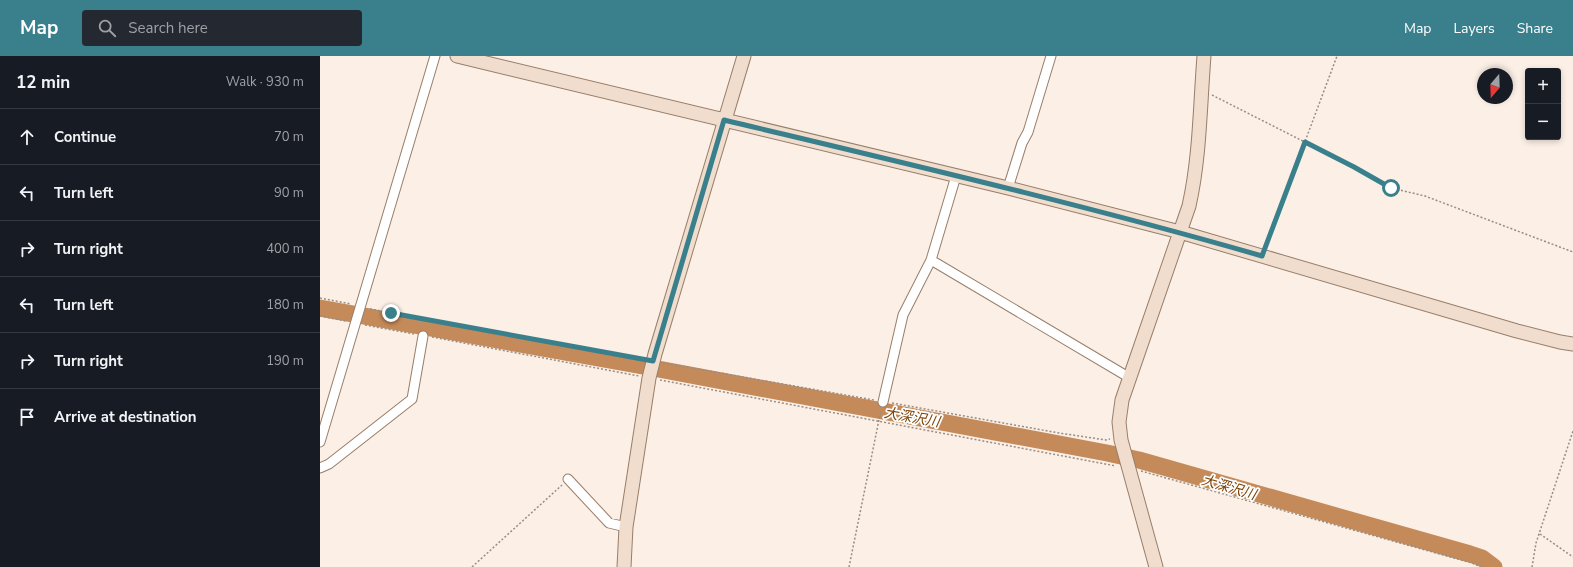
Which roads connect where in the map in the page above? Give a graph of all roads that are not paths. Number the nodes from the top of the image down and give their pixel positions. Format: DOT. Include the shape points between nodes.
graph roads {
  1 [pos="435,56"];
  2 [pos="457,56"];
  3 [pos="744,56"];
  4 [pos="1051,56"];
  5 [pos="1204,56"];
  6 [pos="724,120"];
  7 [pos="956,176"];
  8 [pos="1008,188"];
  9 [pos="1180,232"];
  10 [pos="931,260"];
  11 [pos="423,336"];
  12 [pos="1573,344"];
  13 [pos="1130,378"];
  14 [pos="883,402"];
  15 [pos="320,442"];
  16 [pos="320,468"];
  17 [pos="568,480"];
  18 [pos="626,526"];
  19 [pos="624,567"];
  20 [pos="1156,567"];
  1 -- 15 [label="street"];
  2 -- 6 [label="street"];
  3 -- 6 [label="street"];
  4 -- 8 [label="street"];
  5 -- 9 [label="street" via="1194,185"];
  6 -- 7 [label="street"];
  6 -- 18 [label="street" via="653,361"];
  7 -- 8 [label="street"];
  7 -- 10 [label="street"];
  8 -- 9 [label="street"];
  9 -- 12 [label="street" via="1517,331"];
  9 -- 13 [label="street"];
  10 -- 13 [label="street"];
  10 -- 14 [label="street" via="903,315"];
  11 -- 16 [label="street" via="412,399 329,464"];
  13 -- 20 [label="street" via="1122,400 1120,440"];
  17 -- 18 [label="street" via="609,523"];
  18 -- 19 [label="street"];
}
